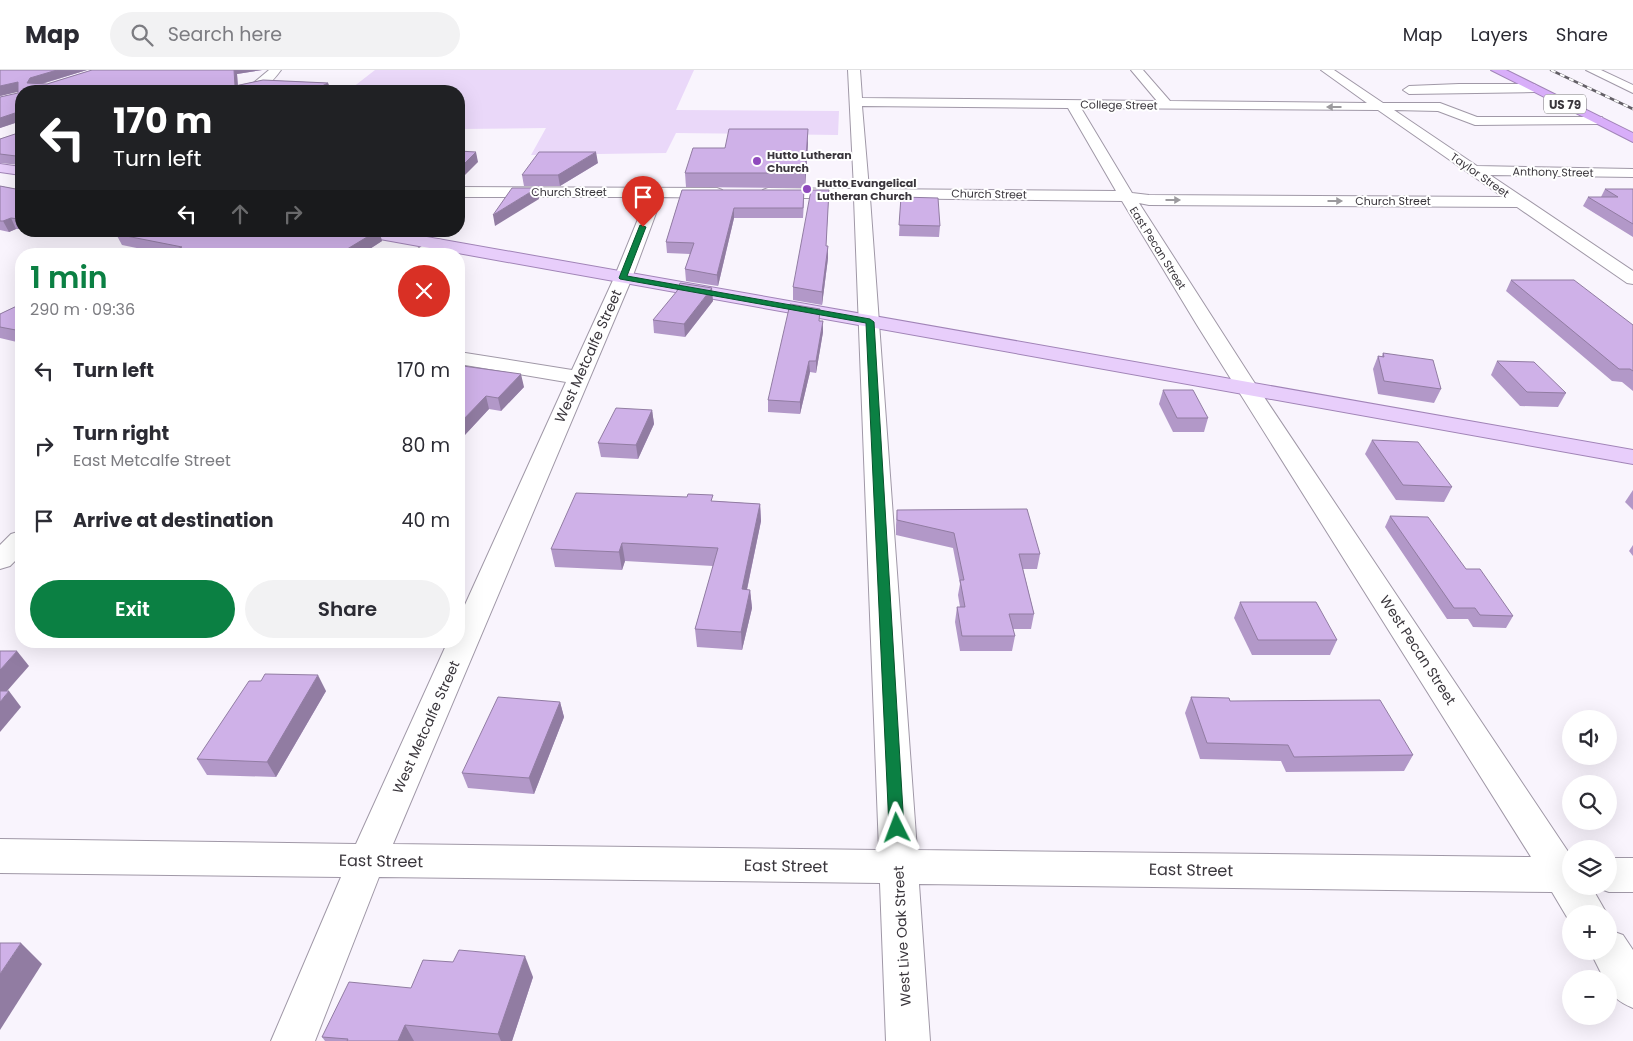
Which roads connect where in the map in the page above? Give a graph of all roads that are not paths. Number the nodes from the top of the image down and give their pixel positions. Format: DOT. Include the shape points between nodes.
graph roads {
  1 [pos="275,70"];
  2 [pos="854,70"];
  3 [pos="1137,70"];
  4 [pos="1327,70"];
  5 [pos="1497,70"];
  6 [pos="1592,70"];
  7 [pos="258,85"];
  8 [pos="1534,88"];
  9 [pos="1633,89"];
  10 [pos="1357,90"];
  11 [pos="1377,90"];
  12 [pos="1396,90"];
  13 [pos="1232,92"];
  14 [pos="1157,93"];
  15 [pos="1204,93"];
  16 [pos="856,102"];
  17 [pos="1073,105"];
  18 [pos="1168,106"];
  19 [pos="1252,107"];
  20 [pos="1382,107"];
  21 [pos="1597,120"];
  22 [pos="1633,138"];
  23 [pos="0,168"];
  24 [pos="15,170"];
  25 [pos="1474,170"];
  26 [pos="1633,173"];
  27 [pos="465,192"];
  28 [pos="656,193"];
  29 [pos="735,193"];
  30 [pos="754,193"];
  31 [pos="862,193"];
  32 [pos="1124,196"];
  33 [pos="1518,202"];
  34 [pos="385,237"];
  35 [pos="424,248"];
  36 [pos="465,255"];
  37 [pos="623,278"];
  38 [pos="1633,279"];
  39 [pos="870,322"];
  40 [pos="465,359"];
  41 [pos="579,378"];
  42 [pos="1247,389"];
  43 [pos="1633,457"];
  44 [pos="15,546"];
  45 [pos="0,560"];
  46 [pos="465,637"];
  47 [pos="460,648"];
  48 [pos="0,856"];
  49 [pos="367,860"];
  50 [pos="899,867"];
  51 [pos="1562,867"];
  52 [pos="1562,875"];
  53 [pos="1617,875"];
  54 [pos="1633,875"];
  55 [pos="1616,960"];
  56 [pos="1633,987"];
  57 [pos="293,1041"];
  58 [pos="908,1041"];
  1 -- 7 [label="street"];
  2 -- 16 [label="street, West Live Oak Street"];
  3 -- 14 [label="street"];
  4 -- 10 [label="street, Taylor Street"];
  5 -- 8 [label="highway, US 79"];
  6 -- 9 [label="street"];
  8 -- 12 [label="street"];
  8 -- 21 [label="highway, US 79"];
  10 -- 11 [label="street"];
  10 -- 20 [label="street, Taylor Street"];
  13 -- 19 [label="street"];
  14 -- 15 [label="street"];
  14 -- 18 [label="street"];
  16 -- 17 [label="street, College Street"];
  16 -- 31 [label="street, West Live Oak Street"];
  17 -- 18 [label="street, College Street"];
  17 -- 32 [label="street, East Pecan Street"];
  18 -- 19 [label="street, College Street"];
  20 -- 19 [label="street, College Street, one-way"];
  20 -- 21 [label="street, College Street" via="1440,107 1476,121"];
  20 -- 25 [label="street, Taylor Street"];
  21 -- 22 [label="highway, US 79"];
  23 -- 24 [label="main road"];
  25 -- 26 [label="street, Anthony Street"];
  25 -- 33 [label="street, Taylor Street"];
  27 -- 28 [label="street, Church Street"];
  28 -- 29 [label="street, Church Street"];
  28 -- 37 [label="street, West Metcalfe Street"];
  30 -- 31 [label="street, Church Street"];
  31 -- 32 [label="street, Church Street"];
  31 -- 39 [label="street, West Live Oak Street"];
  32 -- 33 [label="street, Church Street, one-way" via="1149,200"];
  32 -- 42 [label="street, East Pecan Street"];
  33 -- 38 [label="street, Taylor Street"];
  34 -- 35 [label="main road"];
  36 -- 37 [label="main road"];
  37 -- 39 [label="main road"];
  37 -- 41 [label="street, West Metcalfe Street"];
  39 -- 42 [label="main road"];
  39 -- 50 [label="street, West Live Oak Street"];
  40 -- 41 [label="street"];
  41 -- 46 [label="street, West Metcalfe Street"];
  42 -- 43 [label="main road"];
  42 -- 51 [label="street, West Pecan Street"];
  44 -- 45 [label="street"];
  47 -- 49 [label="street, West Metcalfe Street"];
  48 -- 49 [label="street, East Street"];
  49 -- 50 [label="street, East Street"];
  49 -- 57 [label="street, West Metcalfe Street"];
  50 -- 52 [label="street, East Street"];
  50 -- 58 [label="street, West Live Oak Street"];
  53 -- 54 [label="street"];
  55 -- 56 [label="street"];
}
